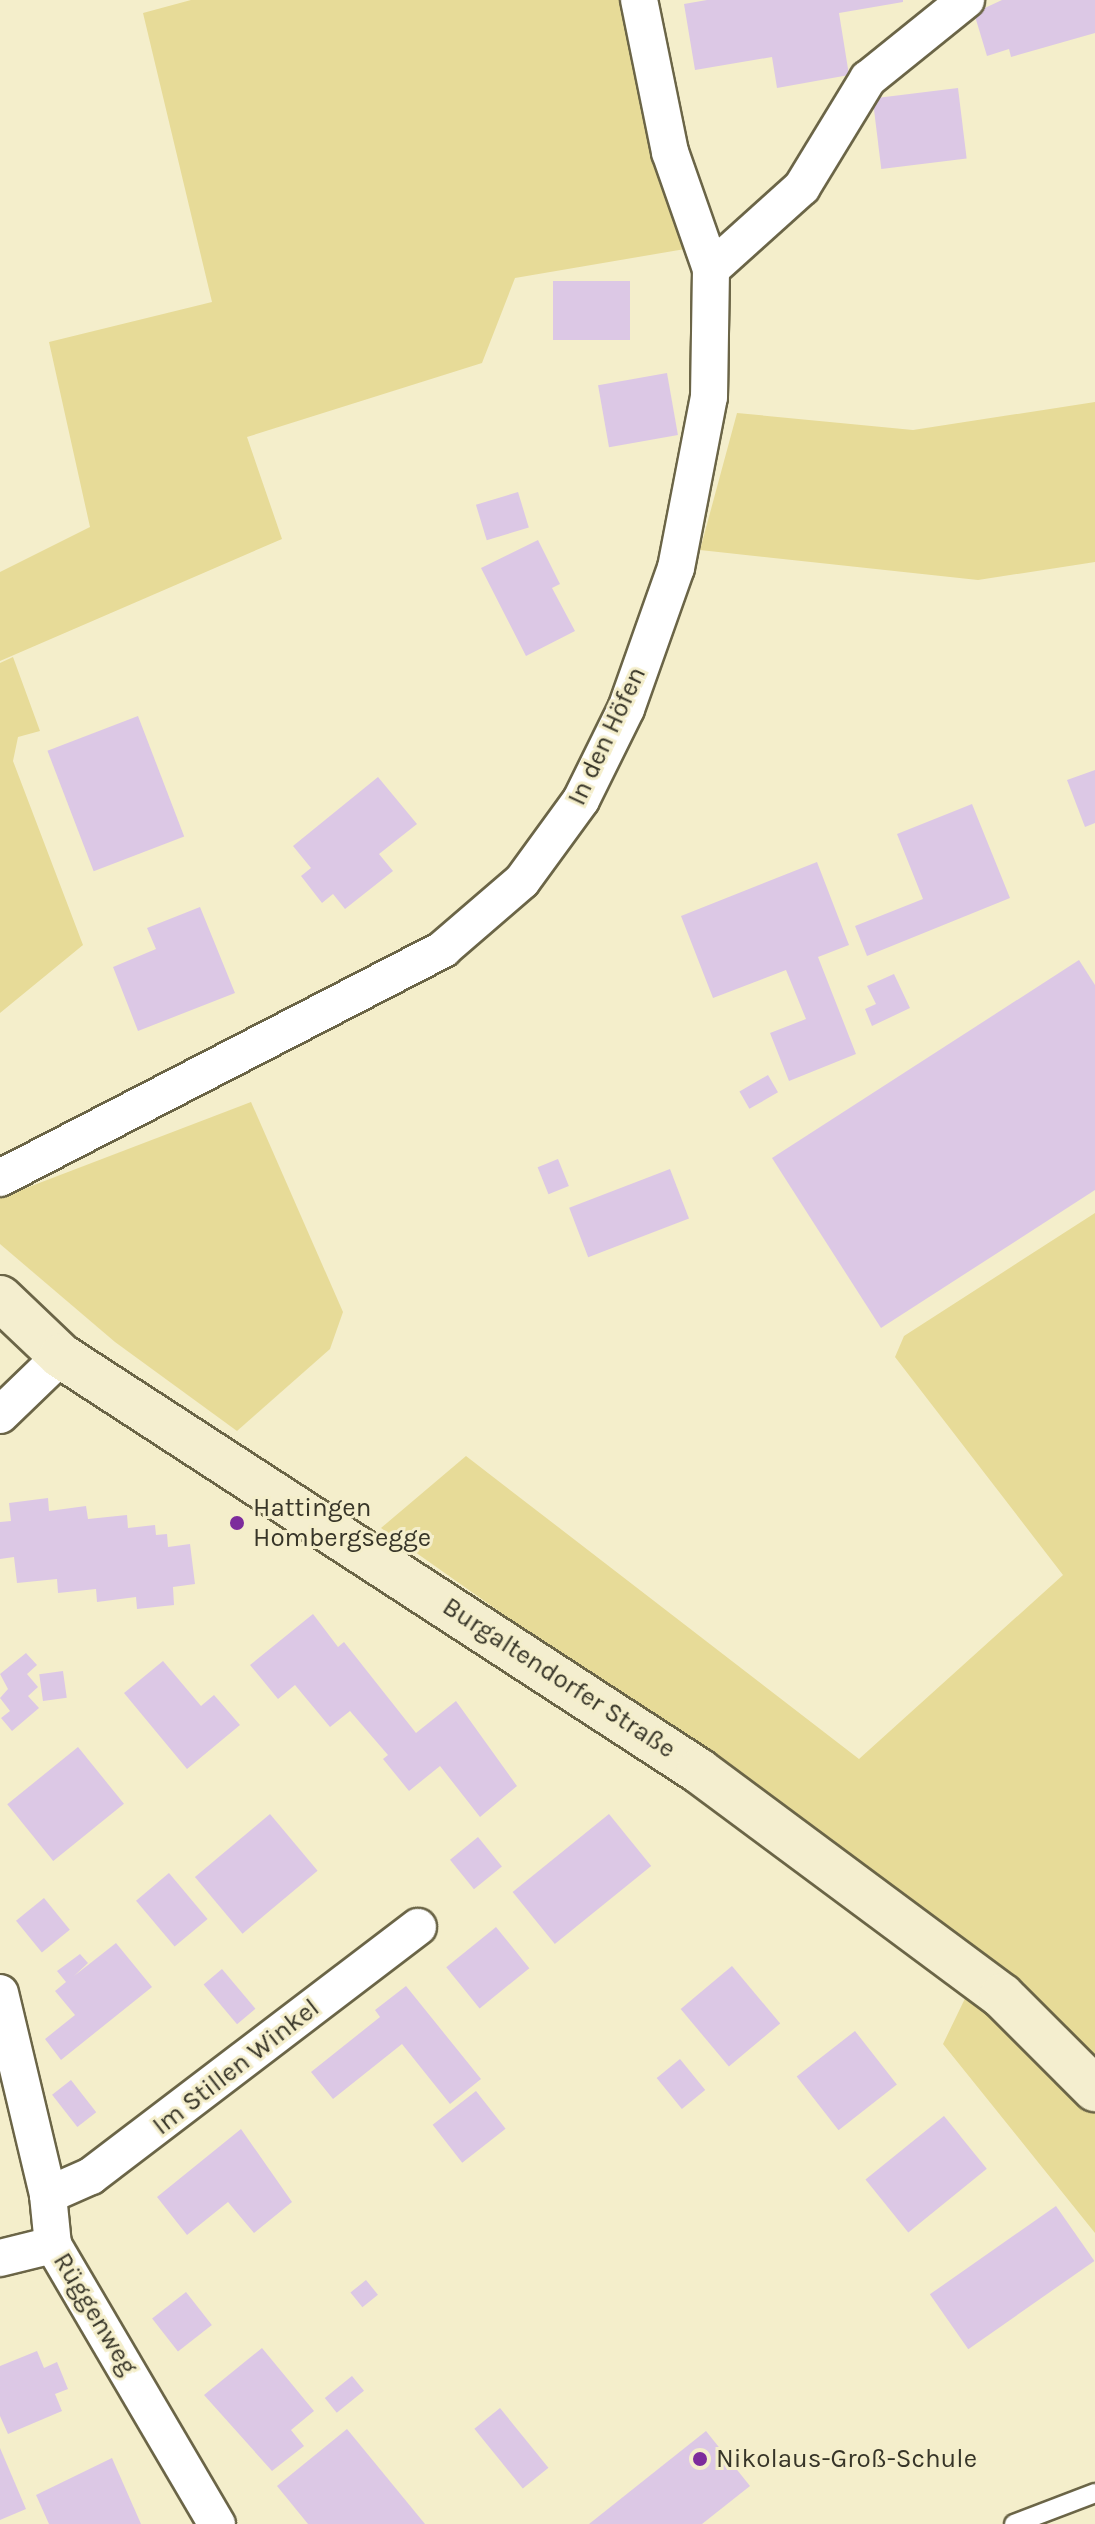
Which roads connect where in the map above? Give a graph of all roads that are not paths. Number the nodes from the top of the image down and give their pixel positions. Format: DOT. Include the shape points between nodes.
graph roads {
  1 [pos="639,0"];
  2 [pos="966,0"];
  3 [pos="711,269"];
  4 [pos="0,1178"];
  5 [pos="0,1298"];
  6 [pos="61,1356"];
  7 [pos="0,1415"];
  8 [pos="418,1927"];
  9 [pos="0,1993"];
  10 [pos="1095,2089"];
  11 [pos="48,2195"];
  12 [pos="53,2245"];
  13 [pos="0,2258"];
  14 [pos="1095,2493"];
  15 [pos="217,2524"];
  16 [pos="1014,2524"];
  1 -- 3 [label="street, In den Höfen" via="670,152"];
  2 -- 3 [label="street" via="868,79 802,187"];
  3 -- 4 [label="street, In den Höfen" via="709,397 676,568 620,722 581,800 522,881 443,949"];
  5 -- 6 [label="main road, Burgaltendorfer Straße"];
  6 -- 7 [label="street"];
  6 -- 10 [label="main road, Burgaltendorfer Straße" via="699,1771 1002,1996"];
  8 -- 11 [label="street, Im Stillen Winkel" via="91,2176"];
  9 -- 11 [label="street, Rüggenweg"];
  11 -- 12 [label="street, Rüggenweg"];
  12 -- 13 [label="street"];
  12 -- 15 [label="street, Rüggenweg"];
  14 -- 16 [label="lane"];
}
